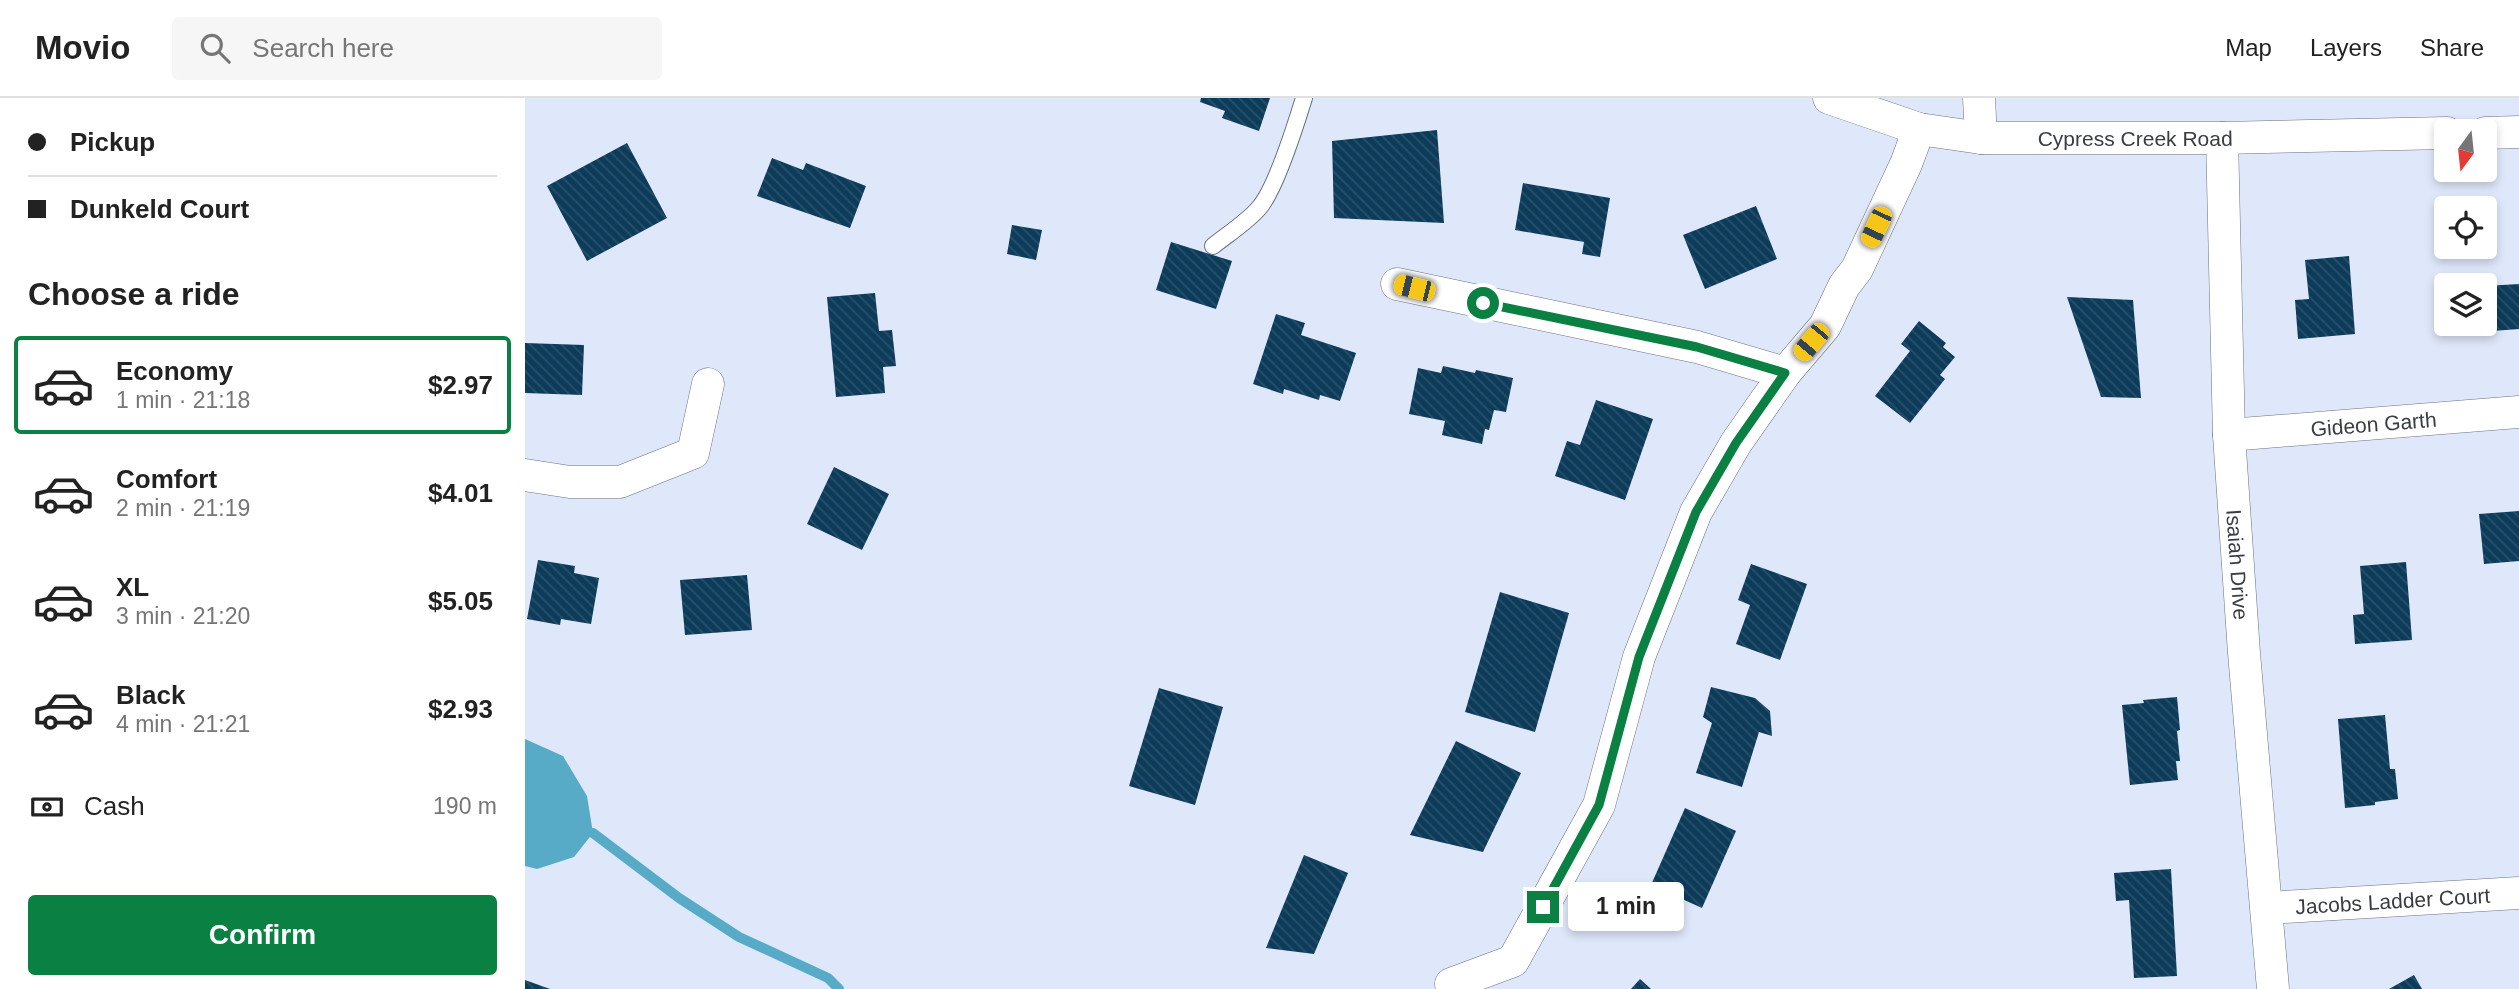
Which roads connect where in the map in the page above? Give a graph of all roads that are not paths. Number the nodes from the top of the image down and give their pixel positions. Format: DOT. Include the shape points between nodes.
graph roads {
  1 [pos="1304,98"];
  2 [pos="1829,98"];
  3 [pos="1979,98"];
  4 [pos="1919,129"];
  5 [pos="2497,132"];
  6 [pos="2519,132"];
  7 [pos="2434,133"];
  8 [pos="1981,138"];
  9 [pos="2222,138"];
  10 [pos="1213,246"];
  11 [pos="1397,284"];
  12 [pos="1785,373"];
  13 [pos="708,384"];
  14 [pos="2519,412"];
  15 [pos="2229,435"];
  16 [pos="525,475"];
  17 [pos="2519,893"];
  18 [pos="2267,908"];
  19 [pos="1451,984"];
  20 [pos="2273,989"];
  1 -- 10 [label="lane" via="1265,199"];
  2 -- 4 [label="street, Cypress Creek Road"];
  3 -- 8 [label="street"];
  4 -- 8 [label="street, Cypress Creek Road"];
  4 -- 12 [label="street" via="1857,269 1825,326"];
  5 -- 6 [label="street"];
  7 -- 9 [label="street, Cypress Creek Road"];
  8 -- 9 [label="street, Cypress Creek Road"];
  9 -- 15 [label="street, Isaiah Drive"];
  11 -- 12 [label="street" via="1697,347"];
  12 -- 19 [label="street" via="1736,443 1696,512 1639,657 1599,805 1513,961"];
  13 -- 16 [label="street" via="693,453 620,482 570,482"];
  14 -- 15 [label="street, Gideon Garth"];
  15 -- 18 [label="street, Isaiah Drive"];
  17 -- 18 [label="street, Jacobs Ladder Court"];
  18 -- 20 [label="street, Isaiah Drive"];
}
